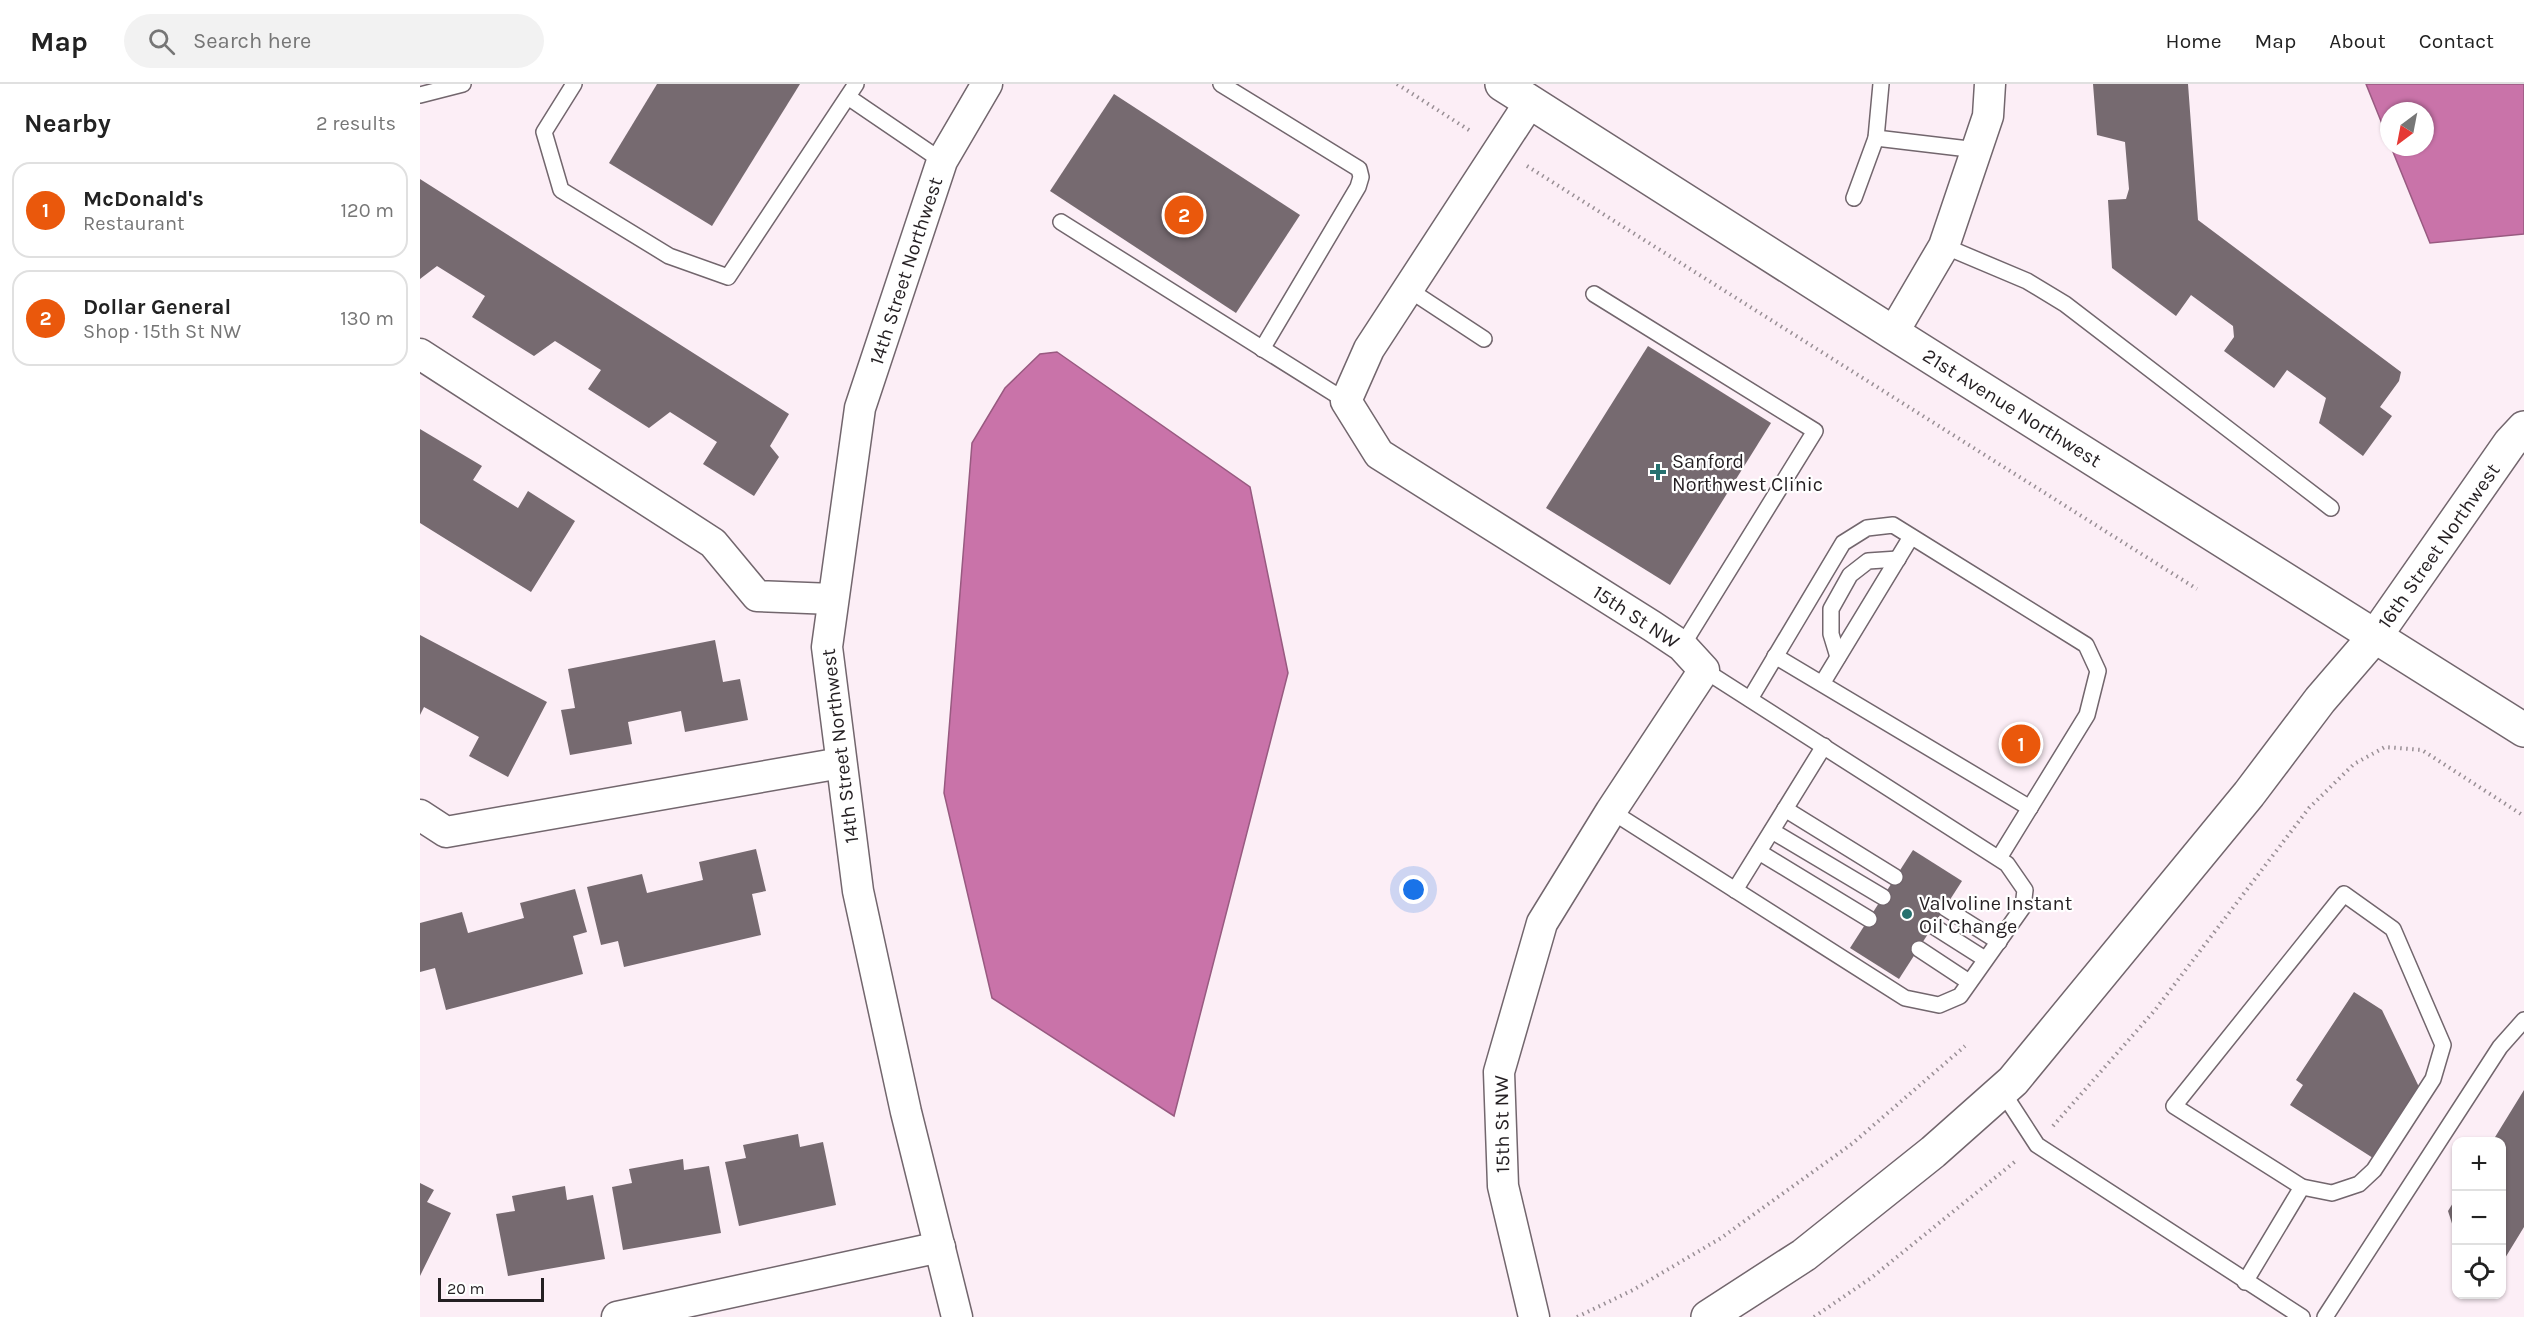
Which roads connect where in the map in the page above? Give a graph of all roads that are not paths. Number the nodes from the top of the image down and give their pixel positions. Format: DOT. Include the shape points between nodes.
graph roads {
  1 [pos="463,84"];
  2 [pos="574,84"];
  3 [pos="987,84"];
  4 [pos="1221,84"];
  5 [pos="1502,84"];
  6 [pos="1881,84"];
  7 [pos="1990,84"];
  8 [pos="852,90"];
  9 [pos="420,95"];
  10 [pos="1530,102"];
  11 [pos="1876,138"];
  12 [pos="1977,150"];
  13 [pos="942,161"];
  14 [pos="1854,198"];
  15 [pos="1061,222"];
  16 [pos="1944,246"];
  17 [pos="1408,289"];
  18 [pos="1594,294"];
  19 [pos="1893,333"];
  20 [pos="1484,339"];
  21 [pos="1262,349"];
  22 [pos="420,354"];
  23 [pos="1346,401"];
  24 [pos="2524,428"];
  25 [pos="2331,508"];
  26 [pos="1911,537"];
  27 [pos="1898,559"];
  28 [pos="833,599"];
  29 [pos="2376,635"];
  30 [pos="1682,646"];
  31 [pos="1775,656"];
  32 [pos="1838,657"];
  33 [pos="1704,670"];
  34 [pos="1822,682"];
  35 [pos="1749,699"];
  36 [pos="2524,730"];
  37 [pos="1824,746"];
  38 [pos="841,763"];
  39 [pos="2030,808"];
  40 [pos="1785,809"];
  41 [pos="1611,811"];
  42 [pos="420,815"];
  43 [pos="1772,831"];
  44 [pos="1759,852"];
  45 [pos="1999,858"];
  46 [pos="1895,877"];
  47 [pos="1735,890"];
  48 [pos="1883,897"];
  49 [pos="1945,908"];
  50 [pos="1869,919"];
  51 [pos="1933,926"];
  52 [pos="1999,942"];
  53 [pos="1918,949"];
  54 [pos="1985,959"];
  55 [pos="1969,982"];
  56 [pos="2524,1020"];
  57 [pos="2002,1091"];
  58 [pos="2302,1187"];
  59 [pos="940,1247"];
  60 [pos="2245,1282"];
  61 [pos="617,1317"];
  62 [pos="957,1317"];
  63 [pos="1534,1317"];
  64 [pos="1708,1317"];
  65 [pos="2302,1317"];
  66 [pos="2325,1317"];
  1 -- 9 [label="lane"];
  2 -- 8 [label="lane" via="544,132 561,190 669,255 728,277"];
  3 -- 13 [label="street, 14th Street Northwest"];
  4 -- 21 [label="lane" via="1359,169 1361,177"];
  5 -- 10 [label="street, 21st Avenue Northwest"];
  6 -- 11 [label="lane"];
  7 -- 12 [label="street" via="1988,116"];
  8 -- 13 [label="lane"];
  10 -- 17 [label="street"];
  10 -- 19 [label="street, 21st Avenue Northwest"];
  11 -- 12 [label="lane"];
  11 -- 14 [label="lane"];
  12 -- 16 [label="street"];
  13 -- 28 [label="street, 14th Street Northwest" via="860,408"];
  15 -- 21 [label="lane"];
  16 -- 19 [label="street"];
  16 -- 25 [label="lane" via="2027,281 2065,304"];
  17 -- 20 [label="lane"];
  17 -- 23 [label="street" via="1369,348"];
  18 -- 30 [label="lane" via="1815,431"];
  19 -- 29 [label="street, 21st Avenue Northwest"];
  21 -- 23 [label="lane"];
  22 -- 28 [label="street" via="713,543 757,596"];
  23 -- 30 [label="street, 15th St NW" via="1379,454"];
  24 -- 29 [label="street, 16th Street Northwest"];
  26 -- 27 [label="lane"];
  26 -- 31 [label="lane" via="1893,525 1867,528 1843,543"];
  26 -- 39 [label="lane" via="2086,645 2098,671 2087,715"];
  27 -- 32 [label="lane"];
  27 -- 32 [label="lane" via="1868,561 1850,575 1831,609 1831,634"];
  28 -- 38 [label="street, 14th Street Northwest" via="827,647"];
  29 -- 36 [label="street, 21st Avenue Northwest"];
  29 -- 57 [label="street, 16th Street Northwest"];
  30 -- 33 [label="street, 15th St NW"];
  31 -- 34 [label="lane"];
  31 -- 35 [label="lane"];
  32 -- 34 [label="lane"];
  33 -- 35 [label="lane"];
  33 -- 41 [label="street, 15th St NW"];
  34 -- 39 [label="lane"];
  35 -- 37 [label="lane"];
  37 -- 40 [label="lane"];
  37 -- 45 [label="lane"];
  38 -- 42 [label="street" via="446,832"];
  38 -- 59 [label="street, 14th Street Northwest" via="858,891"];
  39 -- 45 [label="lane"];
  40 -- 43 [label="lane"];
  40 -- 46 [label="lane"];
  41 -- 47 [label="lane"];
  41 -- 63 [label="street, 15th St NW" via="1542,923 1499,1072 1503,1186"];
  43 -- 44 [label="lane"];
  43 -- 48 [label="lane"];
  44 -- 47 [label="lane"];
  44 -- 50 [label="lane"];
  45 -- 52 [label="lane" via="2014,871 2025,890 2023,908"];
  47 -- 55 [label="lane" via="1905,998 1939,1005 1960,996"];
  49 -- 52 [label="lane"];
  51 -- 54 [label="lane"];
  52 -- 54 [label="lane"];
  53 -- 55 [label="lane"];
  54 -- 55 [label="lane"];
  56 -- 66 [label="lane" via="2500,1047"];
  57 -- 60 [label="lane" via="2037,1145"];
  57 -- 64 [label="street, 16th Street Northwest" via="1804,1255"];
  58 -- 58 [label="lane" via="2174,1106 2344,894 2393,929 2443,1045 2433,1079 2374,1170 2359,1184 2332,1193"];
  58 -- 60 [label="lane"];
  59 -- 61 [label="street"];
  59 -- 62 [label="street, 14th Street Northwest"];
  60 -- 65 [label="lane"];
}
